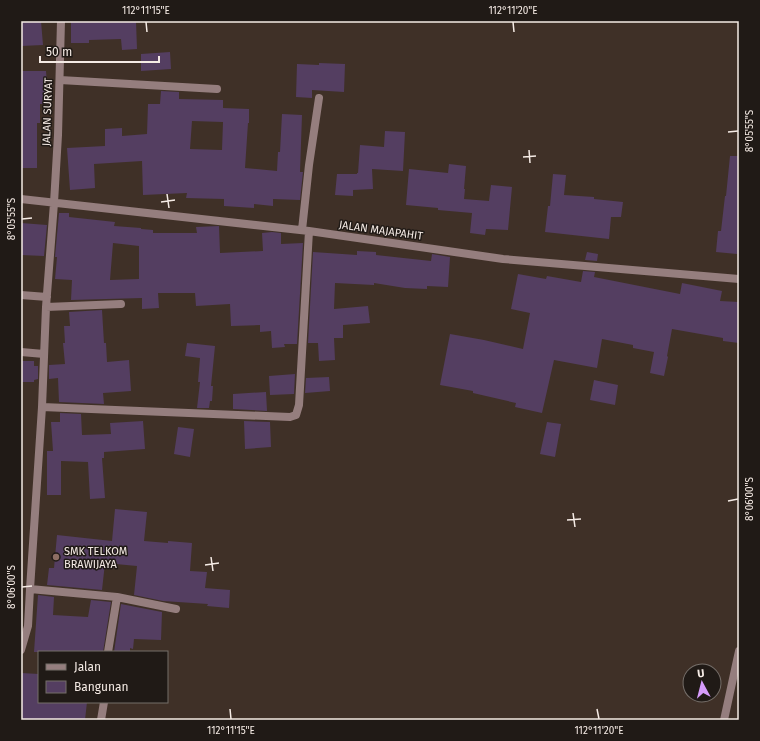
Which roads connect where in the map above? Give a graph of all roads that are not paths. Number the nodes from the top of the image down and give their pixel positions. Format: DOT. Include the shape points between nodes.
graph roads {
  1 [pos="61,21"];
  2 [pos="60,80"];
  3 [pos="217,89"];
  4 [pos="318,98"];
  5 [pos="21,199"];
  6 [pos="54,203"];
  7 [pos="306,231"];
  8 [pos="739,279"];
  9 [pos="21,295"];
  10 [pos="47,297"];
  11 [pos="121,304"];
  12 [pos="46,307"];
  13 [pos="21,352"];
  14 [pos="44,354"];
  15 [pos="42,407"];
  16 [pos="30,589"];
  17 [pos="118,597"];
  18 [pos="176,608"];
  19 [pos="21,650"];
  20 [pos="108,651"];
  21 [pos="739,651"];
  22 [pos="104,703"];
  23 [pos="100,720"];
  24 [pos="724,720"];
  1 -- 2 [label="street, JALAN SURYAT"];
  2 -- 3 [label="street"];
  2 -- 6 [label="street, JALAN SURYAT"];
  4 -- 7 [label="street" via="309,165"];
  5 -- 6 [label="street, JALAN MAJAPAHIT"];
  6 -- 7 [label="street, JALAN MAJAPAHIT"];
  6 -- 10 [label="street, JALAN SURYAT"];
  7 -- 8 [label="street, JALAN MAJAPAHIT" via="503,259"];
  7 -- 15 [label="street" via="299,404 296,415 290,417"];
  9 -- 10 [label="street"];
  10 -- 12 [label="street, JALAN SURYAT"];
  11 -- 12 [label="street"];
  12 -- 14 [label="street, JALAN SURYAT"];
  13 -- 14 [label="street"];
  14 -- 15 [label="street, JALAN SURYAT"];
  15 -- 16 [label="street, JALAN SURYAT"];
  16 -- 17 [label="street"];
  16 -- 19 [label="street, JALAN SURYAT" via="28,626"];
  17 -- 18 [label="street"];
  17 -- 20 [label="street"];
  21 -- 24 [label="street"];
  22 -- 23 [label="street"];
}
